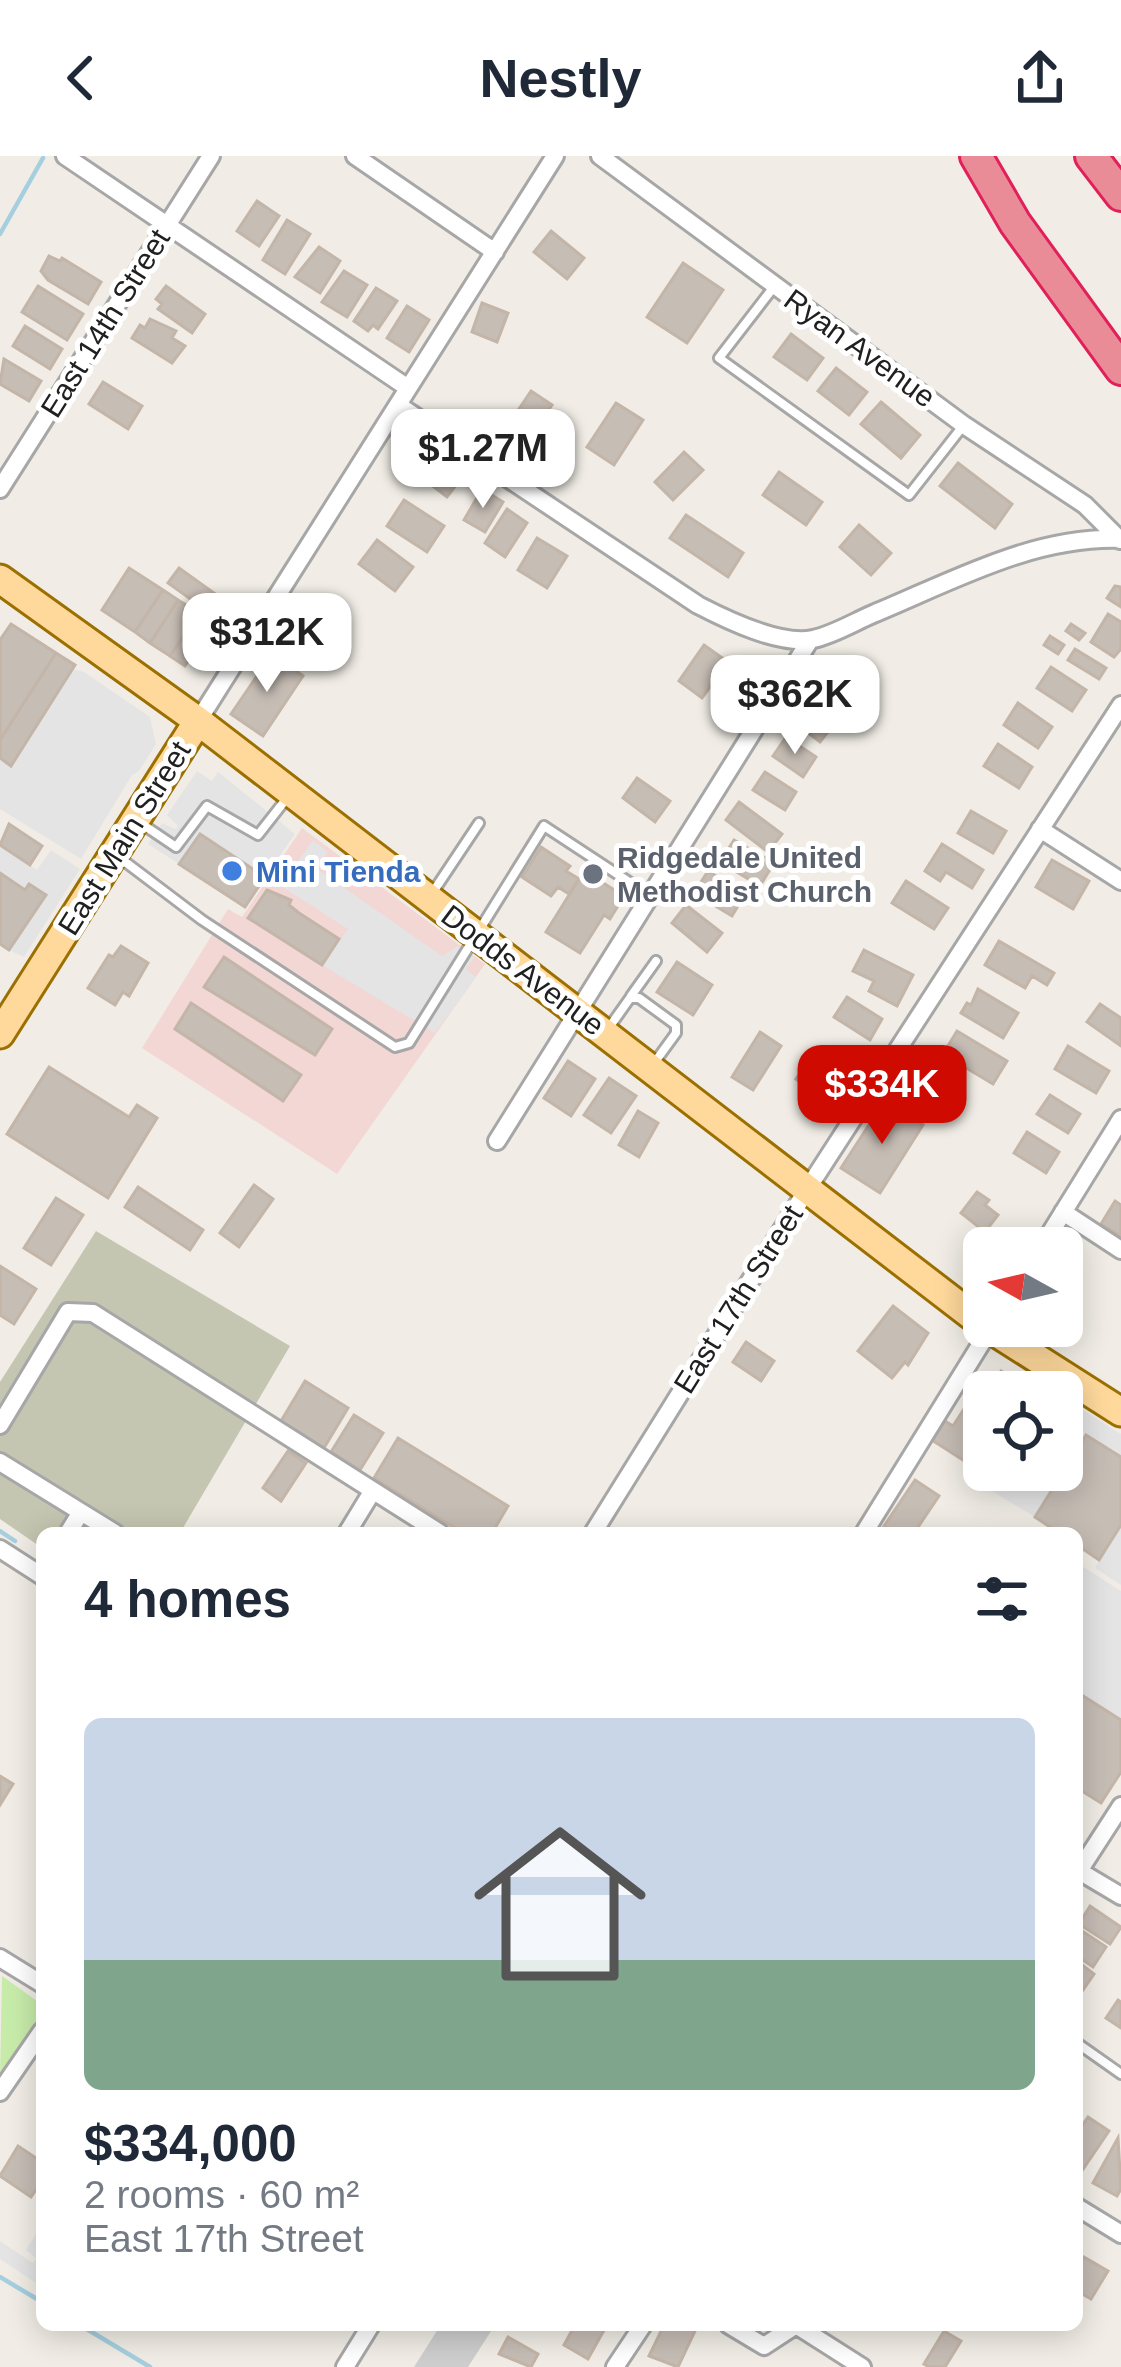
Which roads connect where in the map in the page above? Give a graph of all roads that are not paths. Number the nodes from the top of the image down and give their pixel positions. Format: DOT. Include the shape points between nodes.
graph roads {
  1 [pos="65,156"];
  2 [pos="211,156"];
  3 [pos="355,156"];
  4 [pos="555,156"];
  5 [pos="600,156"];
  6 [pos="976,156"];
  7 [pos="1091,156"];
  8 [pos="1121,195"];
  9 [pos="168,223"];
  10 [pos="495,252"];
  11 [pos="775,285"];
  12 [pos="1121,368"];
  13 [pos="408,388"];
  14 [pos="398,405"];
  15 [pos="964,425"];
  16 [pos="0,489"];
  17 [pos="1120,540"];
  18 [pos="0,579"];
  19 [pos="258,627"];
  20 [pos="810,640"];
  21 [pos="304,657"];
  22 [pos="1121,705"];
  23 [pos="199,721"];
  24 [pos="291,793"];
  25 [pos="136,820"];
  26 [pos="479,824"];
  27 [pos="1040,829"];
  28 [pos="114,854"];
  29 [pos="1121,881"];
  30 [pos="649,896"];
  31 [pos="429,898"];
  32 [pos="476,933"];
  33 [pos="656,961"];
  34 [pos="630,998"];
  35 [pos="578,1010"];
  36 [pos="605,1032"];
  37 [pos="0,1034"];
  38 [pos="651,1067"];
  39 [pos="1121,1119"];
  40 [pos="497,1141"];
  41 [pos="808,1188"];
  42 [pos="1063,1212"];
  43 [pos="1054,1227"];
  44 [pos="1121,1250"];
  45 [pos="963,1307"];
  46 [pos="975,1347"];
  47 [pos="1020,1347"];
  48 [pos="1121,1412"];
  49 [pos="0,1425"];
  50 [pos="0,1462"];
  51 [pos="372,1492"];
  52 [pos="81,1512"];
  53 [pos="72,1527"];
  54 [pos="105,1527"];
  55 [pos="351,1527"];
  56 [pos="430,1527"];
  57 [pos="597,1527"];
  58 [pos="868,1527"];
  59 [pos="0,1550"];
  60 [pos="36,1571"];
  61 [pos="1121,1806"];
  62 [pos="1083,1864"];
  63 [pos="1083,1875"];
  64 [pos="1121,1896"];
  65 [pos="0,1958"];
  66 [pos="36,1980"];
  67 [pos="36,2040"];
  68 [pos="1083,2047"];
  69 [pos="1121,2074"];
  70 [pos="0,2092"];
  71 [pos="1083,2211"];
  72 [pos="1121,2234"];
  73 [pos="367,2331"];
  74 [pos="639,2331"];
  75 [pos="739,2331"];
  76 [pos="787,2331"];
  77 [pos="805,2331"];
  78 [pos="345,2367"];
  79 [pos="615,2367"];
  80 [pos="862,2367"];
  1 -- 9 [label="street"];
  2 -- 9 [label="street, East 14th Street"];
  3 -- 10 [label="street"];
  4 -- 10 [label="street, East Main Street"];
  5 -- 11 [label="street, Ryan Avenue"];
  6 -- 12 [label="highway"];
  7 -- 8 [label="highway"];
  9 -- 13 [label="street"];
  9 -- 16 [label="street, East 14th Street"];
  10 -- 13 [label="street, East Main Street"];
  11 -- 15 [label="street, Ryan Avenue"];
  11 -- 15 [label="lane" via="719,358 908,495"];
  13 -- 14 [label="street, East Main Street"];
  14 -- 19 [label="street, East Main Street"];
  14 -- 20 [label="street" via="698,605 732,623"];
  15 -- 17 [label="street, Ryan Avenue" via="1085,505"];
  17 -- 20 [label="street" via="1033,549"];
  18 -- 23 [label="main road, Dodds Avenue"];
  19 -- 21 [label="lane"];
  19 -- 23 [label="street, East Main Street"];
  20 -- 30 [label="street"];
  22 -- 27 [label="street, East 17th Street"];
  23 -- 24 [label="main road, Dodds Avenue"];
  23 -- 25 [label="main road, East Main Street"];
  24 -- 25 [label="lane" via="258,835 207,806 176,847"];
  24 -- 31 [label="main road, Dodds Avenue"];
  25 -- 28 [label="main road, East Main Street"];
  26 -- 31 [label="lane"];
  27 -- 29 [label="street"];
  27 -- 41 [label="street, East 17th Street"];
  28 -- 32 [label="lane" via="395,1047 409,1043"];
  28 -- 37 [label="main road, East Main Street"];
  30 -- 32 [label="lane" via="544,826"];
  30 -- 35 [label="street"];
  31 -- 32 [label="main road, Dodds Avenue"];
  32 -- 35 [label="main road, Dodds Avenue"];
  33 -- 34 [label="lane"];
  34 -- 36 [label="lane"];
  34 -- 38 [label="lane" via="676,1025"];
  35 -- 36 [label="main road, Dodds Avenue"];
  35 -- 40 [label="street"];
  36 -- 38 [label="main road, Dodds Avenue"];
  38 -- 41 [label="main road, Dodds Avenue"];
  39 -- 42 [label="street"];
  41 -- 45 [label="main road, Dodds Avenue"];
  41 -- 57 [label="street, East 17th Street"];
  42 -- 43 [label="street"];
  42 -- 44 [label="street"];
  46 -- 58 [label="street"];
  47 -- 48 [label="main road, Dodds Avenue"];
  49 -- 51 [label="street" via="68,1312 92,1312"];
  50 -- 52 [label="street"];
  51 -- 55 [label="street"];
  51 -- 56 [label="street"];
  52 -- 53 [label="street"];
  52 -- 54 [label="street"];
  59 -- 60 [label="street"];
  61 -- 62 [label="street"];
  63 -- 64 [label="street"];
  65 -- 66 [label="street"];
  67 -- 70 [label="street"];
  68 -- 69 [label="lane"];
  71 -- 72 [label="street"];
  73 -- 78 [label="street"];
  74 -- 79 [label="street"];
  75 -- 76 [label="street" via="764,2346"];
  77 -- 80 [label="street"];
}
